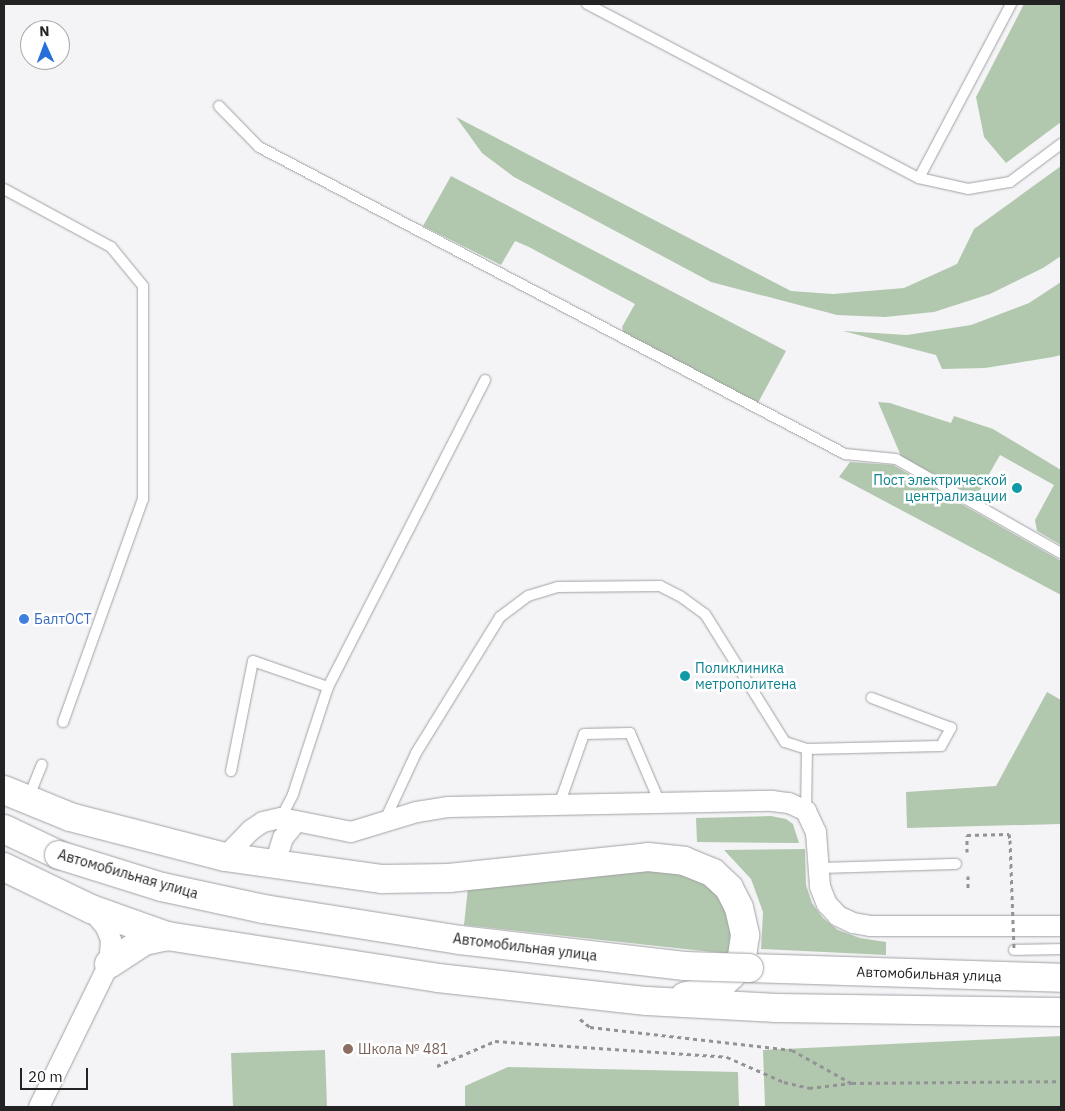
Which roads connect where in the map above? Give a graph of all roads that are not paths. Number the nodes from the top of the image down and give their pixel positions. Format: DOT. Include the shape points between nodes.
graph roads {
  1 [pos="587,4"];
  2 [pos="1011,4"];
  3 [pos="219,106"];
  4 [pos="1061,144"];
  5 [pos="919,178"];
  6 [pos="4,189"];
  7 [pos="485,380"];
  8 [pos="1061,553"];
  9 [pos="328,687"];
  10 [pos="872,698"];
  11 [pos="63,722"];
  12 [pos="807,749"];
  13 [pos="42,765"];
  14 [pos="231,771"];
  15 [pos="16,795"];
  16 [pos="660,803"];
  17 [pos="559,805"];
  18 [pos="806,811"];
  19 [pos="288,820"];
  20 [pos="383,823"];
  21 [pos="4,830"];
  22 [pos="225,857"];
  23 [pos="275,864"];
  24 [pos="956,864"];
  25 [pos="4,867"];
  26 [pos="818,868"];
  27 [pos="91,909"];
  28 [pos="1061,926"];
  29 [pos="167,936"];
  30 [pos="1061,949"];
  31 [pos="1014,950"];
  32 [pos="109,964"];
  33 [pos="1061,978"];
  34 [pos="647,1001"];
  35 [pos="1061,1012"];
  36 [pos="38,1107"];
  1 -- 5 [label="lane"];
  2 -- 5 [label="lane"];
  3 -- 8 [label="lane" via="259,147 845,454 896,459"];
  4 -- 5 [label="lane" via="1010,182 968,189"];
  6 -- 11 [label="lane" via="111,247 143,286 143,499"];
  7 -- 9 [label="lane"];
  9 -- 14 [label="lane" via="252,661"];
  9 -- 19 [label="lane" via="293,794"];
  10 -- 12 [label="lane" via="951,728 941,746"];
  12 -- 18 [label="lane"];
  12 -- 20 [label="lane" via="786,742 705,614 680,596 660,586 558,587 528,596 500,617 416,752"];
  13 -- 15 [label="lane"];
  15 -- 22 [label="main road" via="70,818"];
  16 -- 17 [label="street"];
  16 -- 17 [label="lane" via="630,733 584,734"];
  16 -- 18 [label="street" via="772,800"];
  17 -- 20 [label="street" via="433,809"];
  18 -- 26 [label="street" via="816,832"];
  19 -- 20 [label="street" via="351,832"];
  19 -- 22 [label="street" via="263,822"];
  19 -- 23 [label="street"];
  21 -- 33 [label="main road, Автомобильная улица, bridge" via="59,854 162,887 264,909 460,940 685,966"];
  22 -- 23 [label="main road"];
  23 -- 34 [label="main road" via="382,879 449,878 648,857 684,861 713,873 730,888 745,935 742,957 718,988"];
  24 -- 26 [label="lane"];
  25 -- 27 [label="main road"];
  26 -- 28 [label="street" via="827,904 838,916 853,923 870,926"];
  27 -- 29 [label="main road"];
  27 -- 32 [label="street" via="106,927 111,940"];
  29 -- 32 [label="main road" via="144,941"];
  29 -- 34 [label="main road" via="438,978"];
  30 -- 31 [label="lane"];
  32 -- 36 [label="street"];
  34 -- 35 [label="main road"];
}
